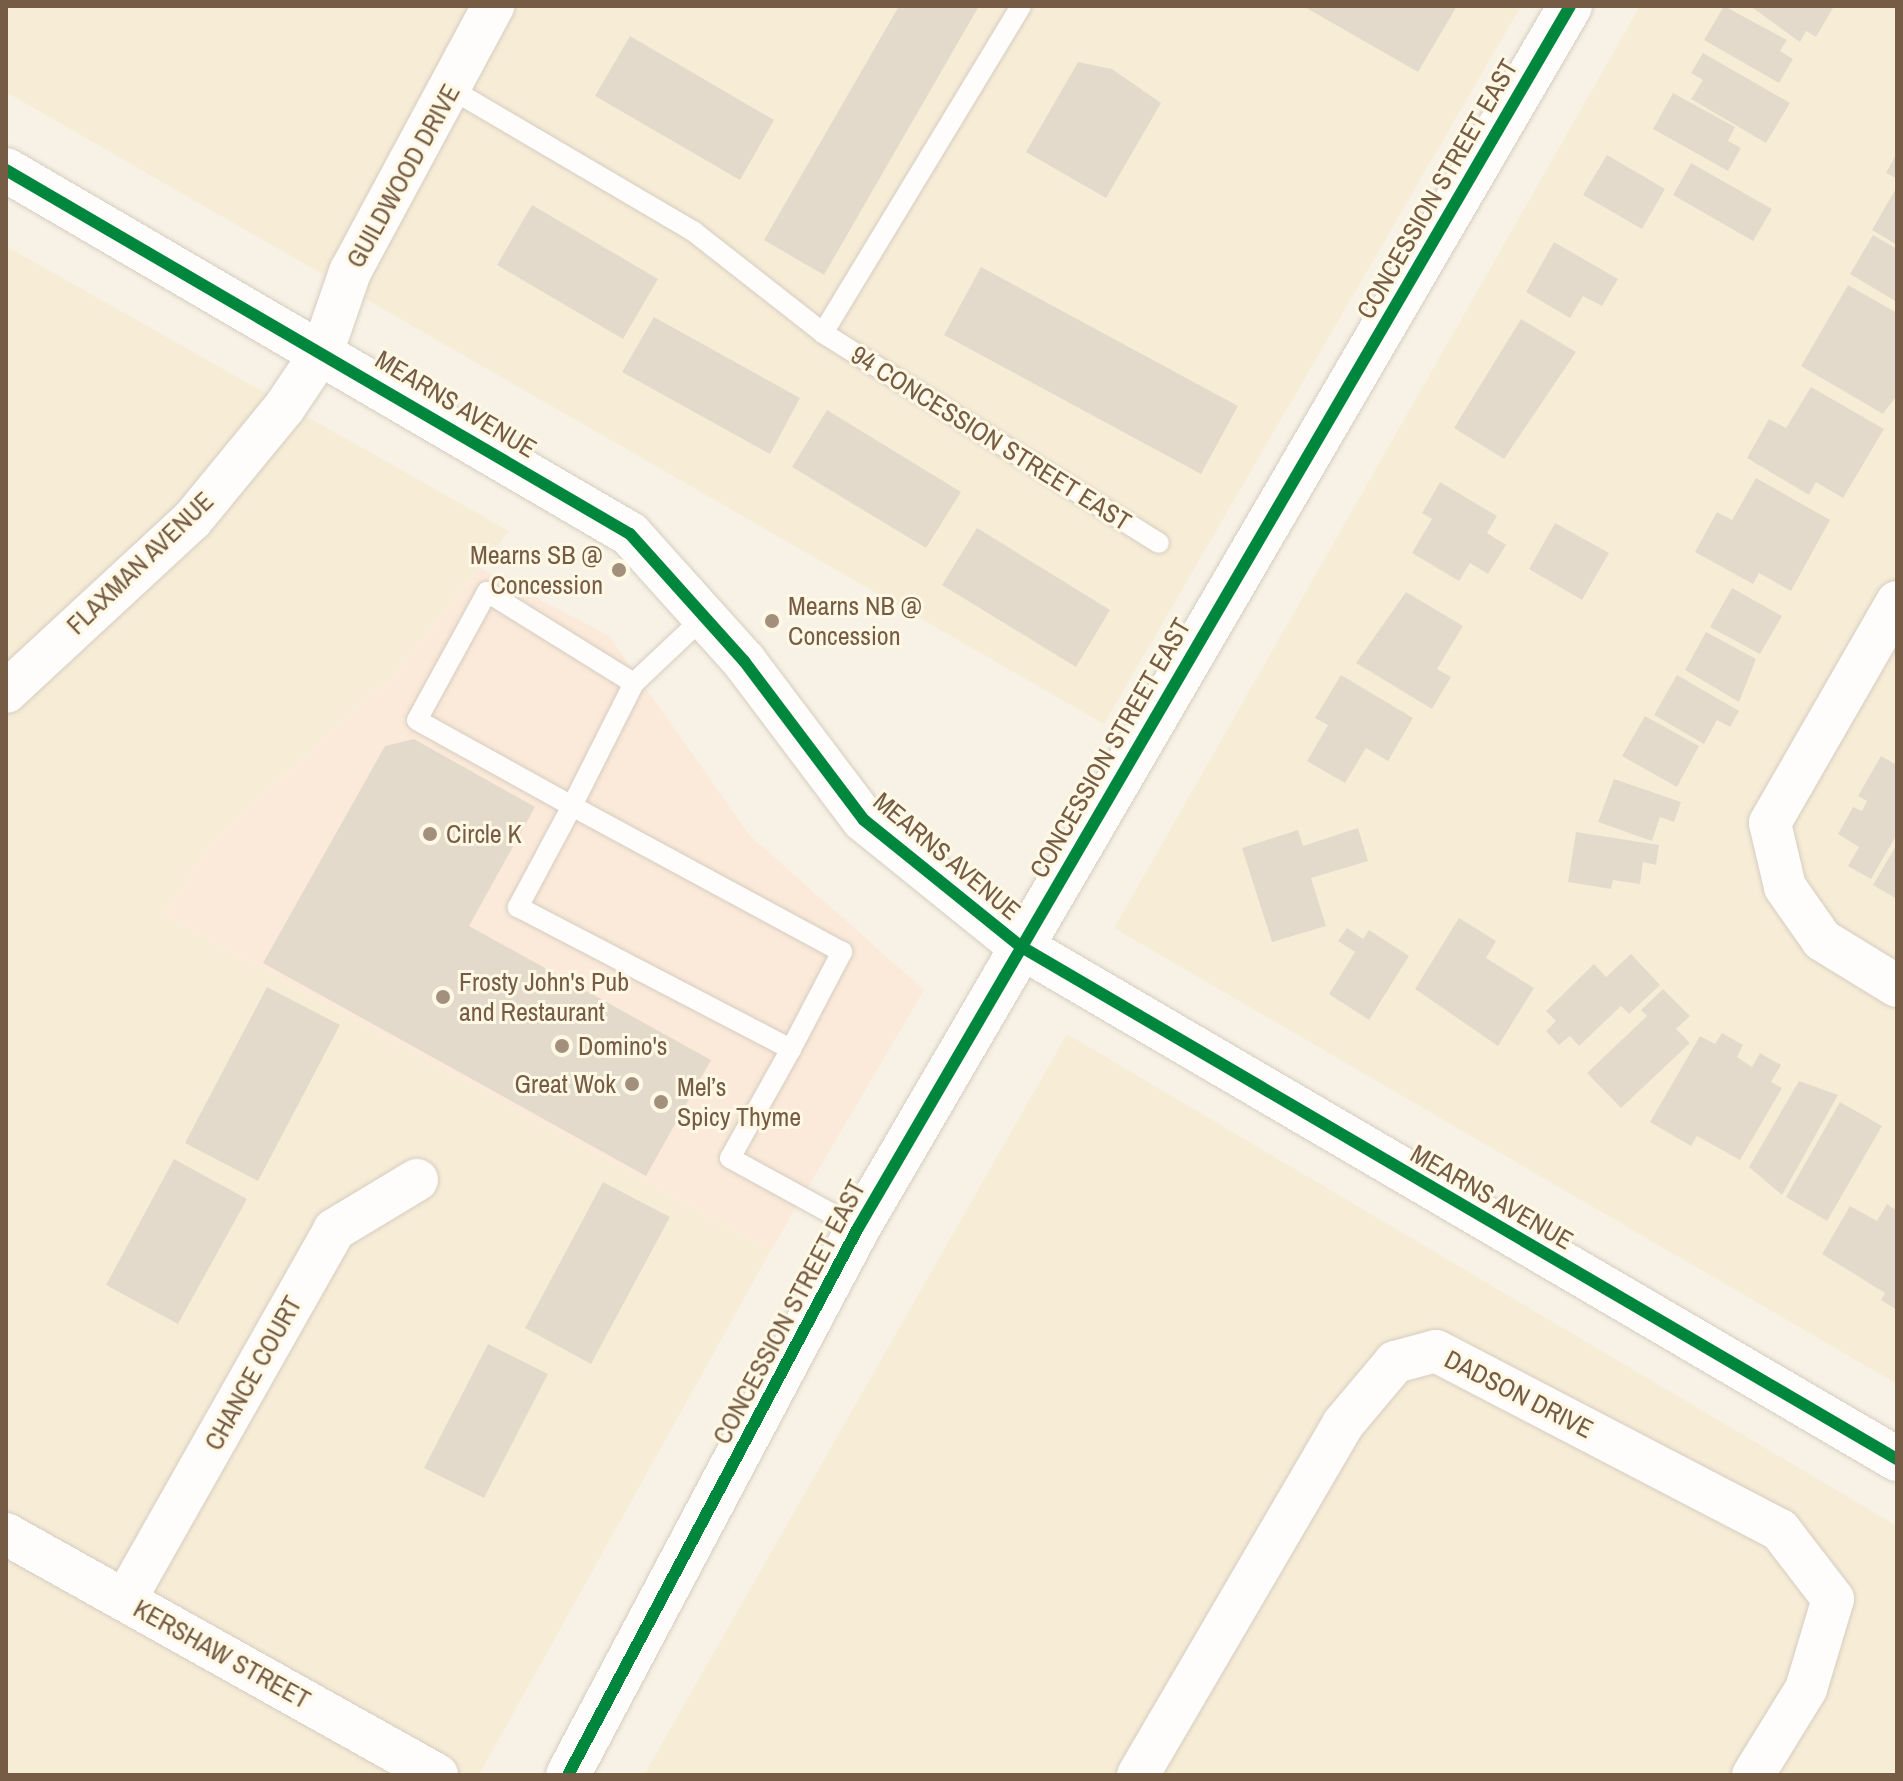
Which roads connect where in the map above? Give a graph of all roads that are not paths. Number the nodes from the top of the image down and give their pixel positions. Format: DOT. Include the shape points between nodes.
graph roads {
  1 [pos="493,6"];
  2 [pos="1021,6"];
  3 [pos="1570,6"];
  4 [pos="451,89"];
  5 [pos="6,170"];
  6 [pos="823,333"];
  7 [pos="323,350"];
  8 [pos="1159,543"];
  9 [pos="1897,602"];
  10 [pos="704,617"];
  11 [pos="634,683"];
  12 [pos="6,692"];
  13 [pos="572,806"];
  14 [pos="1020,946"];
  15 [pos="1897,986"];
  16 [pos="791,1049"];
  17 [pos="417,1180"];
  18 [pos="858,1228"];
  19 [pos="1897,1459"];
  20 [pos="6,1534"];
  21 [pos="125,1600"];
  22 [pos="437,1775"];
  23 [pos="568,1775"];
  24 [pos="1138,1775"];
  25 [pos="1753,1775"];
  1 -- 4 [label="street, GUILDWOOD DRIVE"];
  2 -- 6 [label="lane, 94 CONCESSION STREET EAST"];
  3 -- 14 [label="street, CONCESSION STREET EAST"];
  4 -- 6 [label="lane, 94 CONCESSION STREET EAST" via="693,231"];
  4 -- 7 [label="street, GUILDWOOD DRIVE" via="350,272"];
  5 -- 7 [label="street, MEARNS AVENUE"];
  6 -- 8 [label="lane, 94 CONCESSION STREET EAST"];
  7 -- 10 [label="street, MEARNS AVENUE" via="630,534"];
  7 -- 12 [label="street, FLAXMAN AVENUE" via="192,520"];
  9 -- 15 [label="street" via="1770,823 1785,887 1822,940"];
  10 -- 11 [label="lane"];
  10 -- 14 [label="street, MEARNS AVENUE" via="864,820"];
  11 -- 13 [label="lane"];
  11 -- 13 [label="lane" via="487,592 417,720"];
  13 -- 16 [label="lane" via="842,952"];
  13 -- 16 [label="lane" via="518,907"];
  14 -- 18 [label="street, CONCESSION STREET EAST"];
  14 -- 19 [label="street, MEARNS AVENUE"];
  16 -- 18 [label="lane" via="730,1158"];
  17 -- 21 [label="street, CHANCE COURT" via="334,1230"];
  18 -- 23 [label="street, CONCESSION STREET EAST"];
  20 -- 21 [label="street, KERSHAW STREET"];
  21 -- 22 [label="street, KERSHAW STREET"];
  24 -- 25 [label="street, DADSON DRIVE" via="1343,1424 1395,1362 1436,1351 1780,1530 1833,1599 1806,1689"];
}
